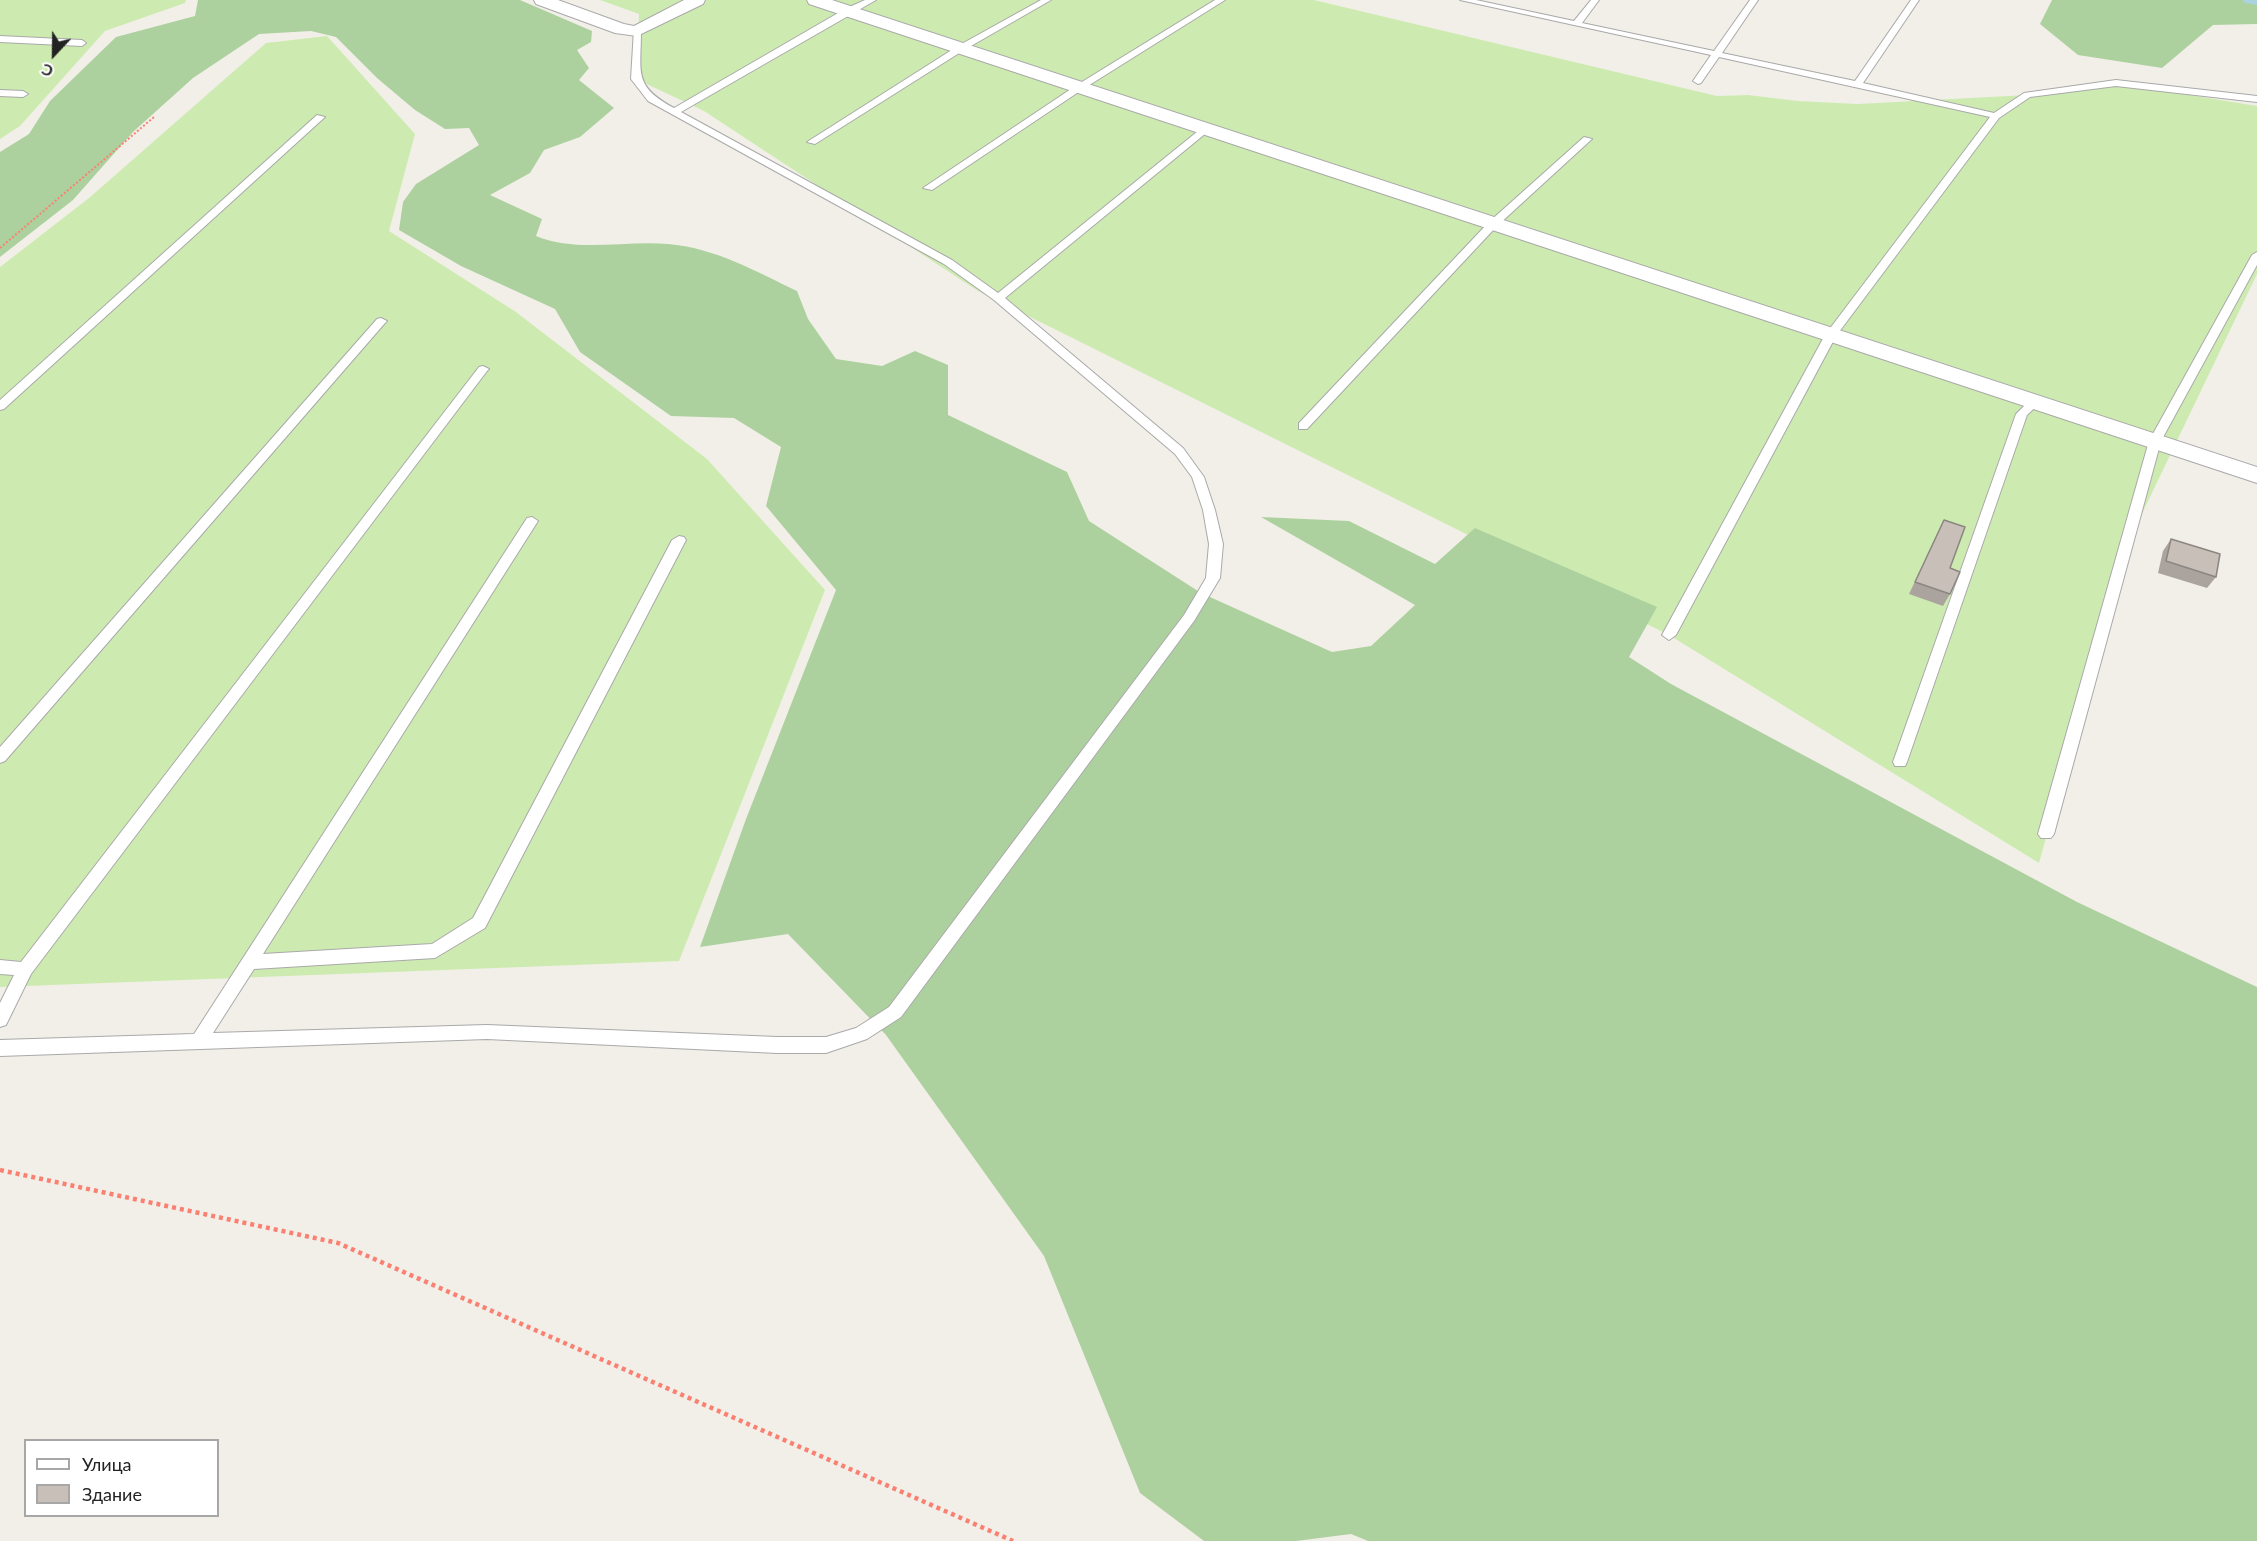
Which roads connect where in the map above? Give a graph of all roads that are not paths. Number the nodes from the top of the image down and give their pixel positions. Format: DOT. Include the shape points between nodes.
graph roads {
  1 [pos="542,0"];
  2 [pos="697,0"];
  3 [pos="815,0"];
  4 [pos="872,0"];
  5 [pos="1047,0"];
  6 [pos="1221,0"];
  7 [pos="1464,0"];
  8 [pos="1595,0"];
  9 [pos="1754,0"];
  10 [pos="1915,0"];
  11 [pos="849,11"];
  12 [pos="1576,24"];
  13 [pos="637,31"];
  14 [pos="0,39"];
  15 [pos="82,43"];
  16 [pos="961,48"];
  17 [pos="1717,54"];
  18 [pos="1698,81"];
  19 [pos="1857,84"];
  20 [pos="1080,87"];
  21 [pos="0,93"];
  22 [pos="23,94"];
  23 [pos="2257,99"];
  24 [pos="674,112"];
  25 [pos="1996,116"];
  26 [pos="320,117"];
  27 [pos="1206,129"];
  28 [pos="1587,139"];
  29 [pos="812,142"];
  30 [pos="928,188"];
  31 [pos="1493,224"];
  32 [pos="2257,255"];
  33 [pos="998,298"];
  34 [pos="381,321"];
  35 [pos="1831,335"];
  36 [pos="483,369"];
  37 [pos="2035,402"];
  38 [pos="0,406"];
  39 [pos="1304,426"];
  40 [pos="2155,441"];
  41 [pos="2257,475"];
  42 [pos="532,521"];
  43 [pos="679,540"];
  44 [pos="1669,635"];
  45 [pos="0,757"];
  46 [pos="1900,762"];
  47 [pos="2046,834"];
  48 [pos="249,962"];
  49 [pos="0,967"];
  50 [pos="25,969"];
  51 [pos="0,1020"];
  52 [pos="198,1042"];
  53 [pos="0,1048"];
  1 -- 13 [label="street" via="621,29"];
  2 -- 13 [label="street"];
  3 -- 11 [label="street"];
  4 -- 11 [label="lane"];
  5 -- 16 [label="lane"];
  6 -- 20 [label="lane"];
  7 -- 12 [label="lane"];
  8 -- 12 [label="lane"];
  9 -- 17 [label="lane"];
  10 -- 19 [label="lane"];
  11 -- 16 [label="street"];
  11 -- 24 [label="lane"];
  12 -- 17 [label="lane"];
  13 -- 24 [label="lane" via="636,79 651,99"];
  14 -- 15 [label="lane"];
  16 -- 20 [label="street"];
  16 -- 29 [label="lane"];
  17 -- 18 [label="lane"];
  17 -- 19 [label="lane"];
  19 -- 25 [label="lane"];
  20 -- 27 [label="street"];
  20 -- 30 [label="lane"];
  21 -- 22 [label="lane"];
  23 -- 25 [label="lane" via="2116,83 2027,95"];
  24 -- 33 [label="lane" via="948,262"];
  25 -- 35 [label="lane"];
  26 -- 38 [label="lane"];
  27 -- 31 [label="street"];
  27 -- 33 [label="lane"];
  28 -- 31 [label="lane"];
  31 -- 35 [label="street"];
  31 -- 39 [label="lane"];
  32 -- 40 [label="lane"];
  33 -- 52 [label="lane" via="1179,451 1197,477 1209,510 1216,544 1213,578 1189,618 895,1011 861,1034 826,1045 487,1032"];
  34 -- 45 [label="lane"];
  35 -- 37 [label="street"];
  35 -- 44 [label="lane"];
  36 -- 50 [label="lane"];
  37 -- 40 [label="street"];
  37 -- 46 [label="lane" via="2022,414"];
  40 -- 41 [label="street"];
  40 -- 47 [label="lane"];
  42 -- 48 [label="lane"];
  43 -- 48 [label="lane" via="479,923 435,951"];
  48 -- 52 [label="lane"];
  49 -- 50 [label="lane"];
  50 -- 51 [label="lane"];
  52 -- 53 [label="lane"];
}
